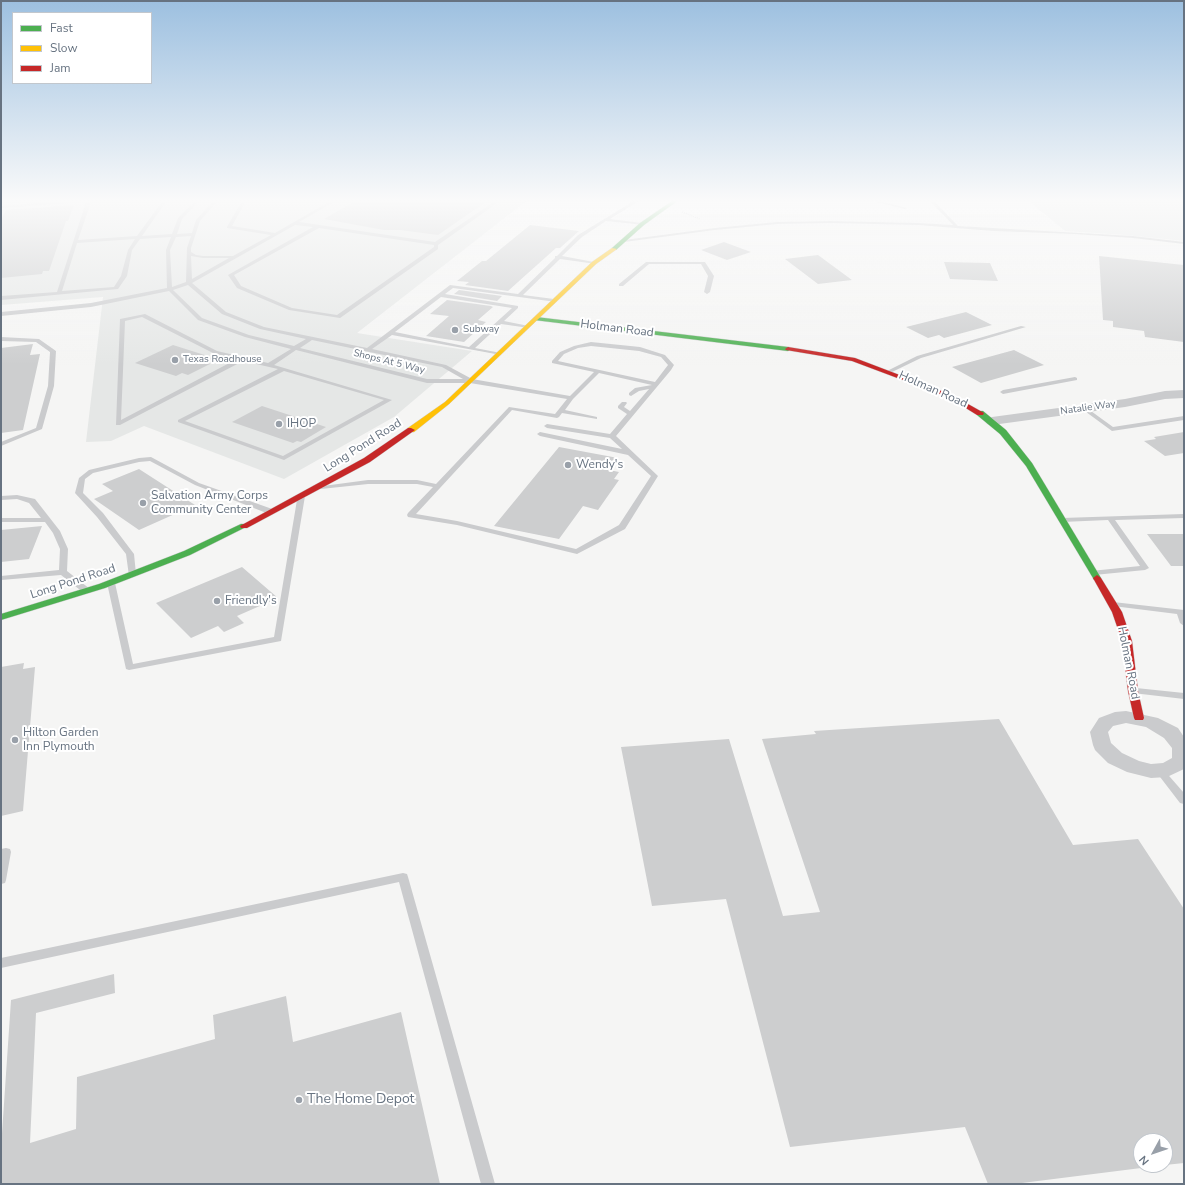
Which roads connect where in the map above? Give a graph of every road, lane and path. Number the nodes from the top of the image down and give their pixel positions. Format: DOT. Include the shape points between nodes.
graph roads {
  1 [pos="72,254"];
  2 [pos="129,254"];
  3 [pos="168,254"];
  4 [pos="189,254"];
  5 [pos="194,254"];
  6 [pos="238,254"];
  7 [pos="268,254"];
  8 [pos="427,254"];
  9 [pos="561,254"];
  10 [pos="606,254"];
  11 [pos="235,256"];
  12 [pos="557,258"];
  13 [pos="594,263"];
  14 [pos="188,283"];
  15 [pos="621,285"];
  16 [pos="170,288"];
  17 [pos="707,292"];
  18 [pos="59,293"];
  19 [pos="440,295"];
  20 [pos="520,295"];
  21 [pos="1,298"];
  22 [pos="554,301"];
  23 [pos="1,314"];
  24 [pos="536,319"];
  25 [pos="499,322"];
  26 [pos="527,327"];
  27 [pos="1023,328"];
  28 [pos="390,333"];
  29 [pos="311,338"];
  30 [pos="1,339"];
  31 [pos="294,348"];
  32 [pos="471,348"];
  33 [pos="368,350"];
  34 [pos="499,354"];
  35 [pos="242,359"];
  36 [pos="269,365"];
  37 [pos="283,369"];
  38 [pos="598,371"];
  39 [pos="890,371"];
  40 [pos="1075,379"];
  41 [pos="470,381"];
  42 [pos="656,385"];
  43 [pos="1003,392"];
  44 [pos="631,394"];
  45 [pos="1184,394"];
  46 [pos="572,398"];
  47 [pos="624,403"];
  48 [pos="1084,408"];
  49 [pos="561,411"];
  50 [pos="631,414"];
  51 [pos="595,418"];
  52 [pos="1184,418"];
  53 [pos="992,421"];
  54 [pos="547,426"];
  55 [pos="540,434"];
  56 [pos="612,436"];
  57 [pos="1,444"];
  58 [pos="630,453"];
  59 [pos="438,486"];
  60 [pos="314,489"];
  61 [pos="301,496"];
  62 [pos="1,498"];
  63 [pos="272,512"];
  64 [pos="1184,516"];
  65 [pos="1110,518"];
  66 [pos="1,520"];
  67 [pos="47,520"];
  68 [pos="1062,520"];
  69 [pos="63,572"];
  70 [pos="1094,573"];
  71 [pos="132,574"];
  72 [pos="1,578"];
  73 [pos="110,583"];
  74 [pos="87,591"];
  75 [pos="1112,603"];
  76 [pos="1182,613"];
  77 [pos="1,617"];
  78 [pos="1184,623"];
  79 [pos="1133,691"];
  80 [pos="1184,696"];
  81 [pos="1139,718"];
  82 [pos="1181,740"];
  83 [pos="1160,771"];
  84 [pos="1184,800"];
  85 [pos="1,853"];
  86 [pos="1,880"];
  87 [pos="1,964"];
  88 [pos="488,1184"];
  1 -- 18 [label="lane"];
  2 -- 18 [label="lane" via="124,276 116,288"];
  3 -- 16 [label="lane"];
  4 -- 14 [label="lane"];
  5 -- 11 [label="lane" via="203,257"];
  6 -- 11 [label="lane"];
  7 -- 8 [label="lane" via="232,275 239,287 291,309 338,317"];
  9 -- 12 [label="lane"];
  10 -- 13 [label="street, Long Pond Road"];
  11 -- 14 [label="lane"];
  12 -- 13 [label="lane"];
  12 -- 20 [label="lane"];
  13 -- 22 [label="street, Long Pond Road"];
  14 -- 16 [label="lane"];
  14 -- 29 [label="lane, Shops At 5 Way" via="224,313 262,328"];
  15 -- 17 [label="lane" via="648,264 703,263 711,276"];
  16 -- 23 [label="lane" via="91,305"];
  16 -- 31 [label="lane, Shops At 5 Way" via="200,319 247,336"];
  18 -- 21 [label="lane"];
  19 -- 20 [label="lane" via="452,286"];
  19 -- 25 [label="lane" via="516,307"];
  19 -- 28 [label="lane"];
  20 -- 22 [label="lane"];
  22 -- 24 [label="street, Long Pond Road"];
  24 -- 26 [label="street, Long Pond Road"];
  24 -- 39 [label="street, Holman Road" via="819,353 854,359"];
  25 -- 26 [label="lane"];
  25 -- 32 [label="lane"];
  26 -- 34 [label="street, Long Pond Road"];
  27 -- 39 [label="lane" via="919,357"];
  28 -- 32 [label="lane"];
  28 -- 33 [label="lane"];
  29 -- 31 [label="lane"];
  29 -- 33 [label="lane, Shops At 5 Way"];
  30 -- 57 [label="lane" via="37,340 53,351 51,386 39,429"];
  31 -- 36 [label="lane"];
  31 -- 41 [label="lane, Shops At 5 Way" via="427,381"];
  32 -- 34 [label="lane"];
  33 -- 41 [label="lane, Shops At 5 Way" via="444,366"];
  34 -- 41 [label="street, Long Pond Road"];
  35 -- 35 [label="lane" via="215,352 143,315 122,320 118,424"];
  35 -- 36 [label="lane"];
  36 -- 37 [label="lane"];
  37 -- 37 [label="lane" via="389,400 284,458 180,421"];
  38 -- 42 [label="lane"];
  38 -- 42 [label="lane" via="554,362 562,353 591,344 608,344 651,352 663,356 671,365"];
  38 -- 46 [label="lane"];
  39 -- 53 [label="street, Holman Road" via="950,396"];
  40 -- 43 [label="lane"];
  41 -- 46 [label="lane"];
  41 -- 60 [label="street, Long Pond Road" via="405,435"];
  42 -- 44 [label="lane" via="637,389"];
  42 -- 50 [label="lane"];
  45 -- 48 [label="street, Natalie Way"];
  46 -- 49 [label="lane"];
  47 -- 50 [label="lane" via="620,407"];
  48 -- 52 [label="lane" via="1112,429"];
  48 -- 53 [label="street, Natalie Way"];
  49 -- 51 [label="lane"];
  49 -- 59 [label="lane" via="557,416 512,408"];
  50 -- 56 [label="lane"];
  53 -- 68 [label="street, Holman Road" via="1022,456"];
  54 -- 56 [label="lane"];
  55 -- 58 [label="lane"];
  56 -- 58 [label="lane"];
  58 -- 59 [label="lane" via="655,476 622,527 577,552 457,523 411,515"];
  59 -- 60 [label="lane" via="417,482 368,482"];
  60 -- 61 [label="street, Long Pond Road"];
  61 -- 63 [label="street, Long Pond Road"];
  61 -- 73 [label="lane" via="278,639 129,667"];
  62 -- 67 [label="lane" via="17,497 32,501"];
  63 -- 71 [label="street, Long Pond Road" via="187,554"];
  63 -- 71 [label="lane" via="197,484 152,459 91,472 82,478 79,493 130,554"];
  64 -- 65 [label="lane"];
  65 -- 68 [label="lane"];
  65 -- 70 [label="lane" via="1145,568"];
  66 -- 67 [label="lane"];
  67 -- 69 [label="lane" via="57,533 64,549"];
  68 -- 70 [label="street, Holman Road"];
  69 -- 72 [label="lane"];
  69 -- 74 [label="lane"];
  70 -- 75 [label="street, Holman Road"];
  71 -- 73 [label="street, Long Pond Road"];
  73 -- 74 [label="street, Long Pond Road"];
  74 -- 77 [label="street, Long Pond Road"];
  75 -- 76 [label="lane"];
  75 -- 79 [label="street, Holman Road" via="1118,612 1126,641"];
  76 -- 78 [label="lane"];
  79 -- 80 [label="lane"];
  79 -- 81 [label="street, Holman Road"];
  81 -- 82 [label="street, Holman Road" via="1162,727"];
  81 -- 83 [label="street, Holman Road" via="1115,718 1106,722 1099,732 1100,738 1108,752 1124,763 1143,770"];
  82 -- 83 [label="street, Holman Road" via="1182,758 1174,767"];
  83 -- 84 [label="lane"];
  85 -- 86 [label="lane" via="6,852"];
  87 -- 88 [label="lane" via="403,877"];
}
